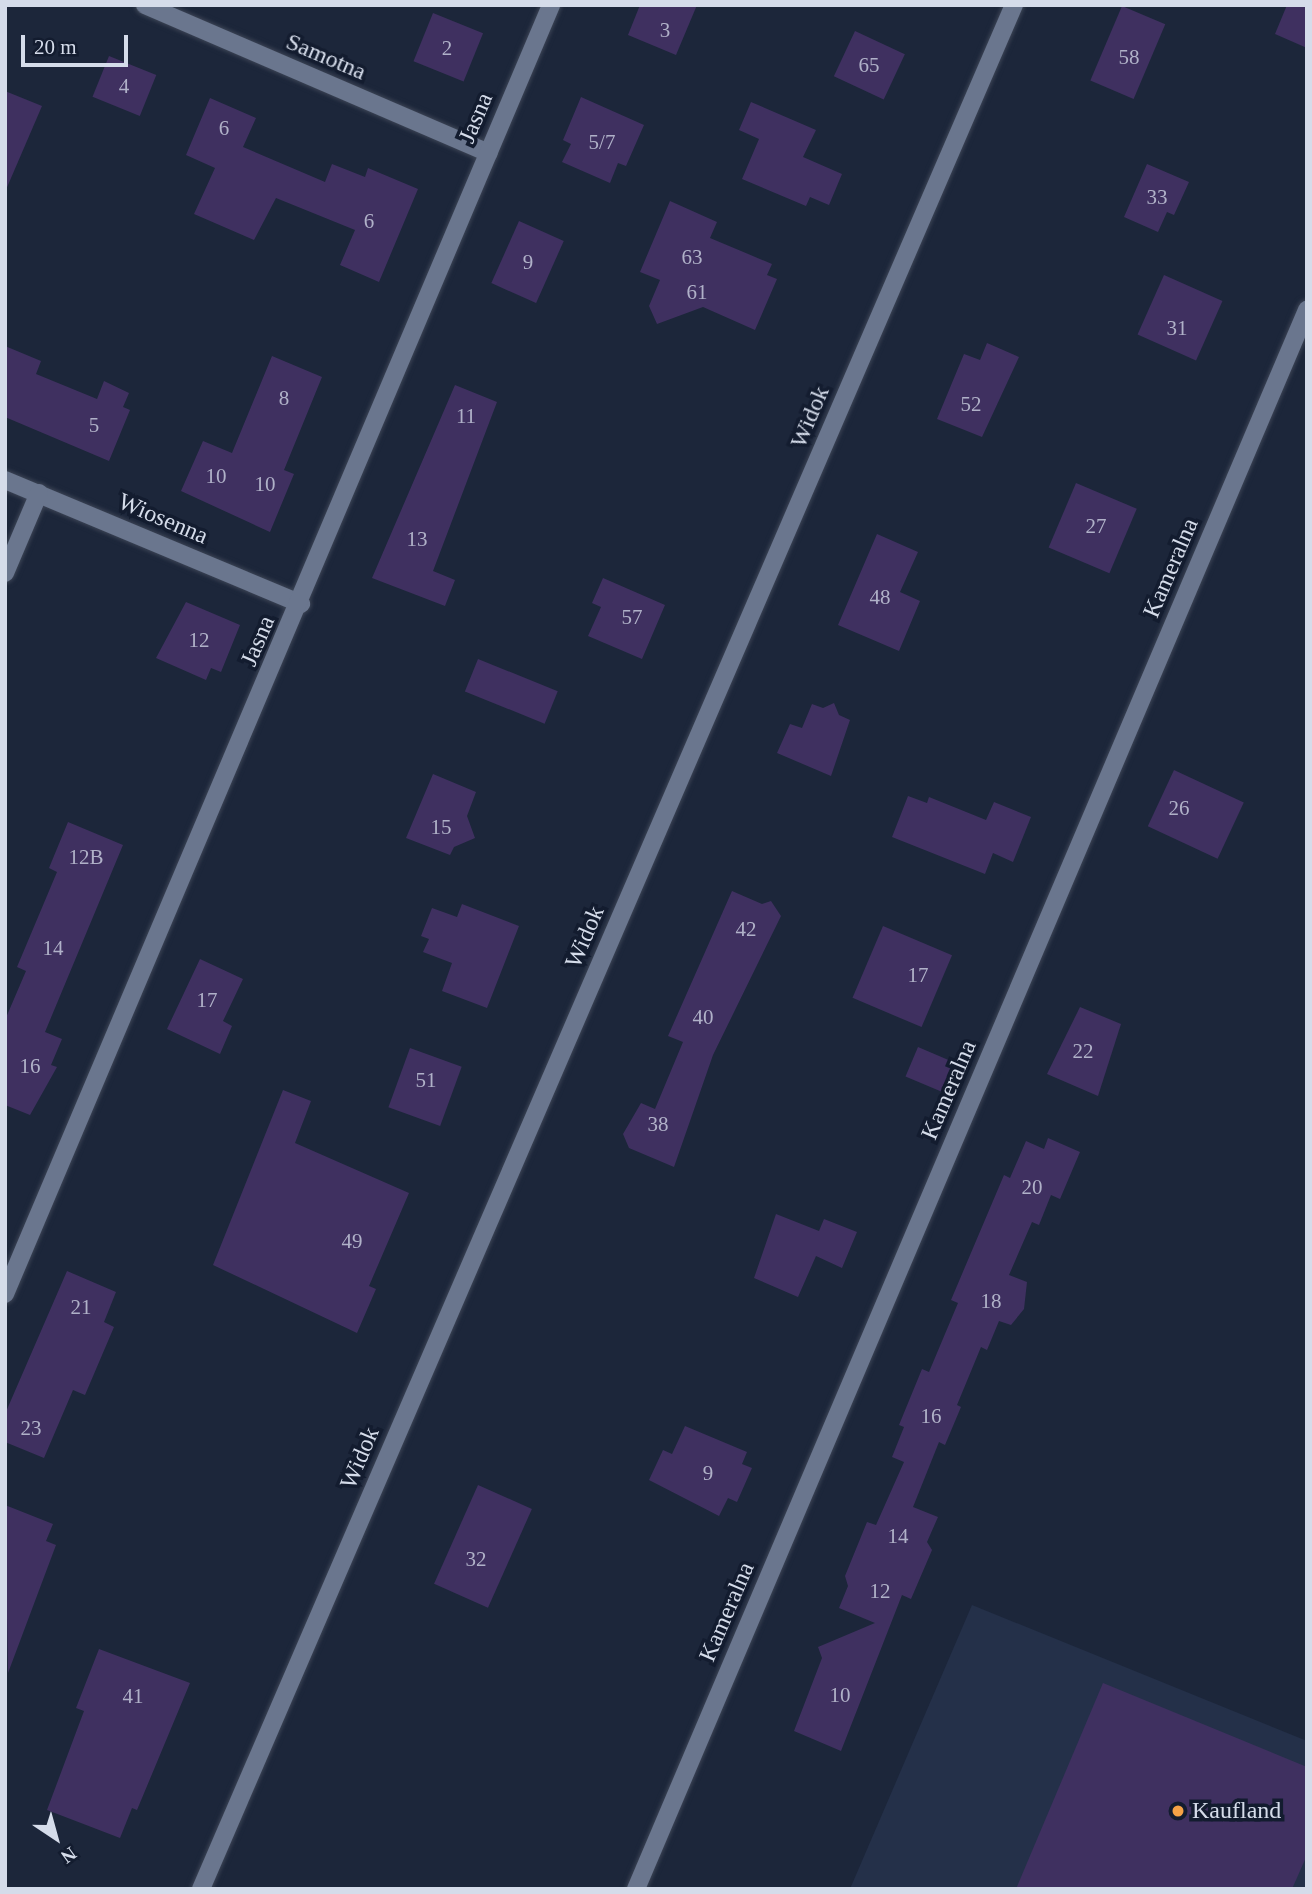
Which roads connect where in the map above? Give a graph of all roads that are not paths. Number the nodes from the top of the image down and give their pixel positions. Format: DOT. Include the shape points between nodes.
graph roads {
  1 [pos="145,5"];
  2 [pos="551,5"];
  3 [pos="1014,5"];
  4 [pos="488,153"];
  5 [pos="1307,310"];
  6 [pos="5,480"];
  7 [pos="39,493"];
  8 [pos="5,573"];
  9 [pos="301,604"];
  10 [pos="5,1294"];
  11 [pos="201,1889"];
  12 [pos="636,1889"];
  1 -- 4 [label="street, Samotna"];
  2 -- 4 [label="street, Jasna"];
  3 -- 11 [label="street, Widok"];
  4 -- 9 [label="street, Jasna"];
  5 -- 12 [label="street, Kameralna"];
  6 -- 7 [label="street, Wiosenna"];
  7 -- 8 [label="street"];
  7 -- 9 [label="street, Wiosenna"];
  9 -- 10 [label="street, Jasna"];
}
